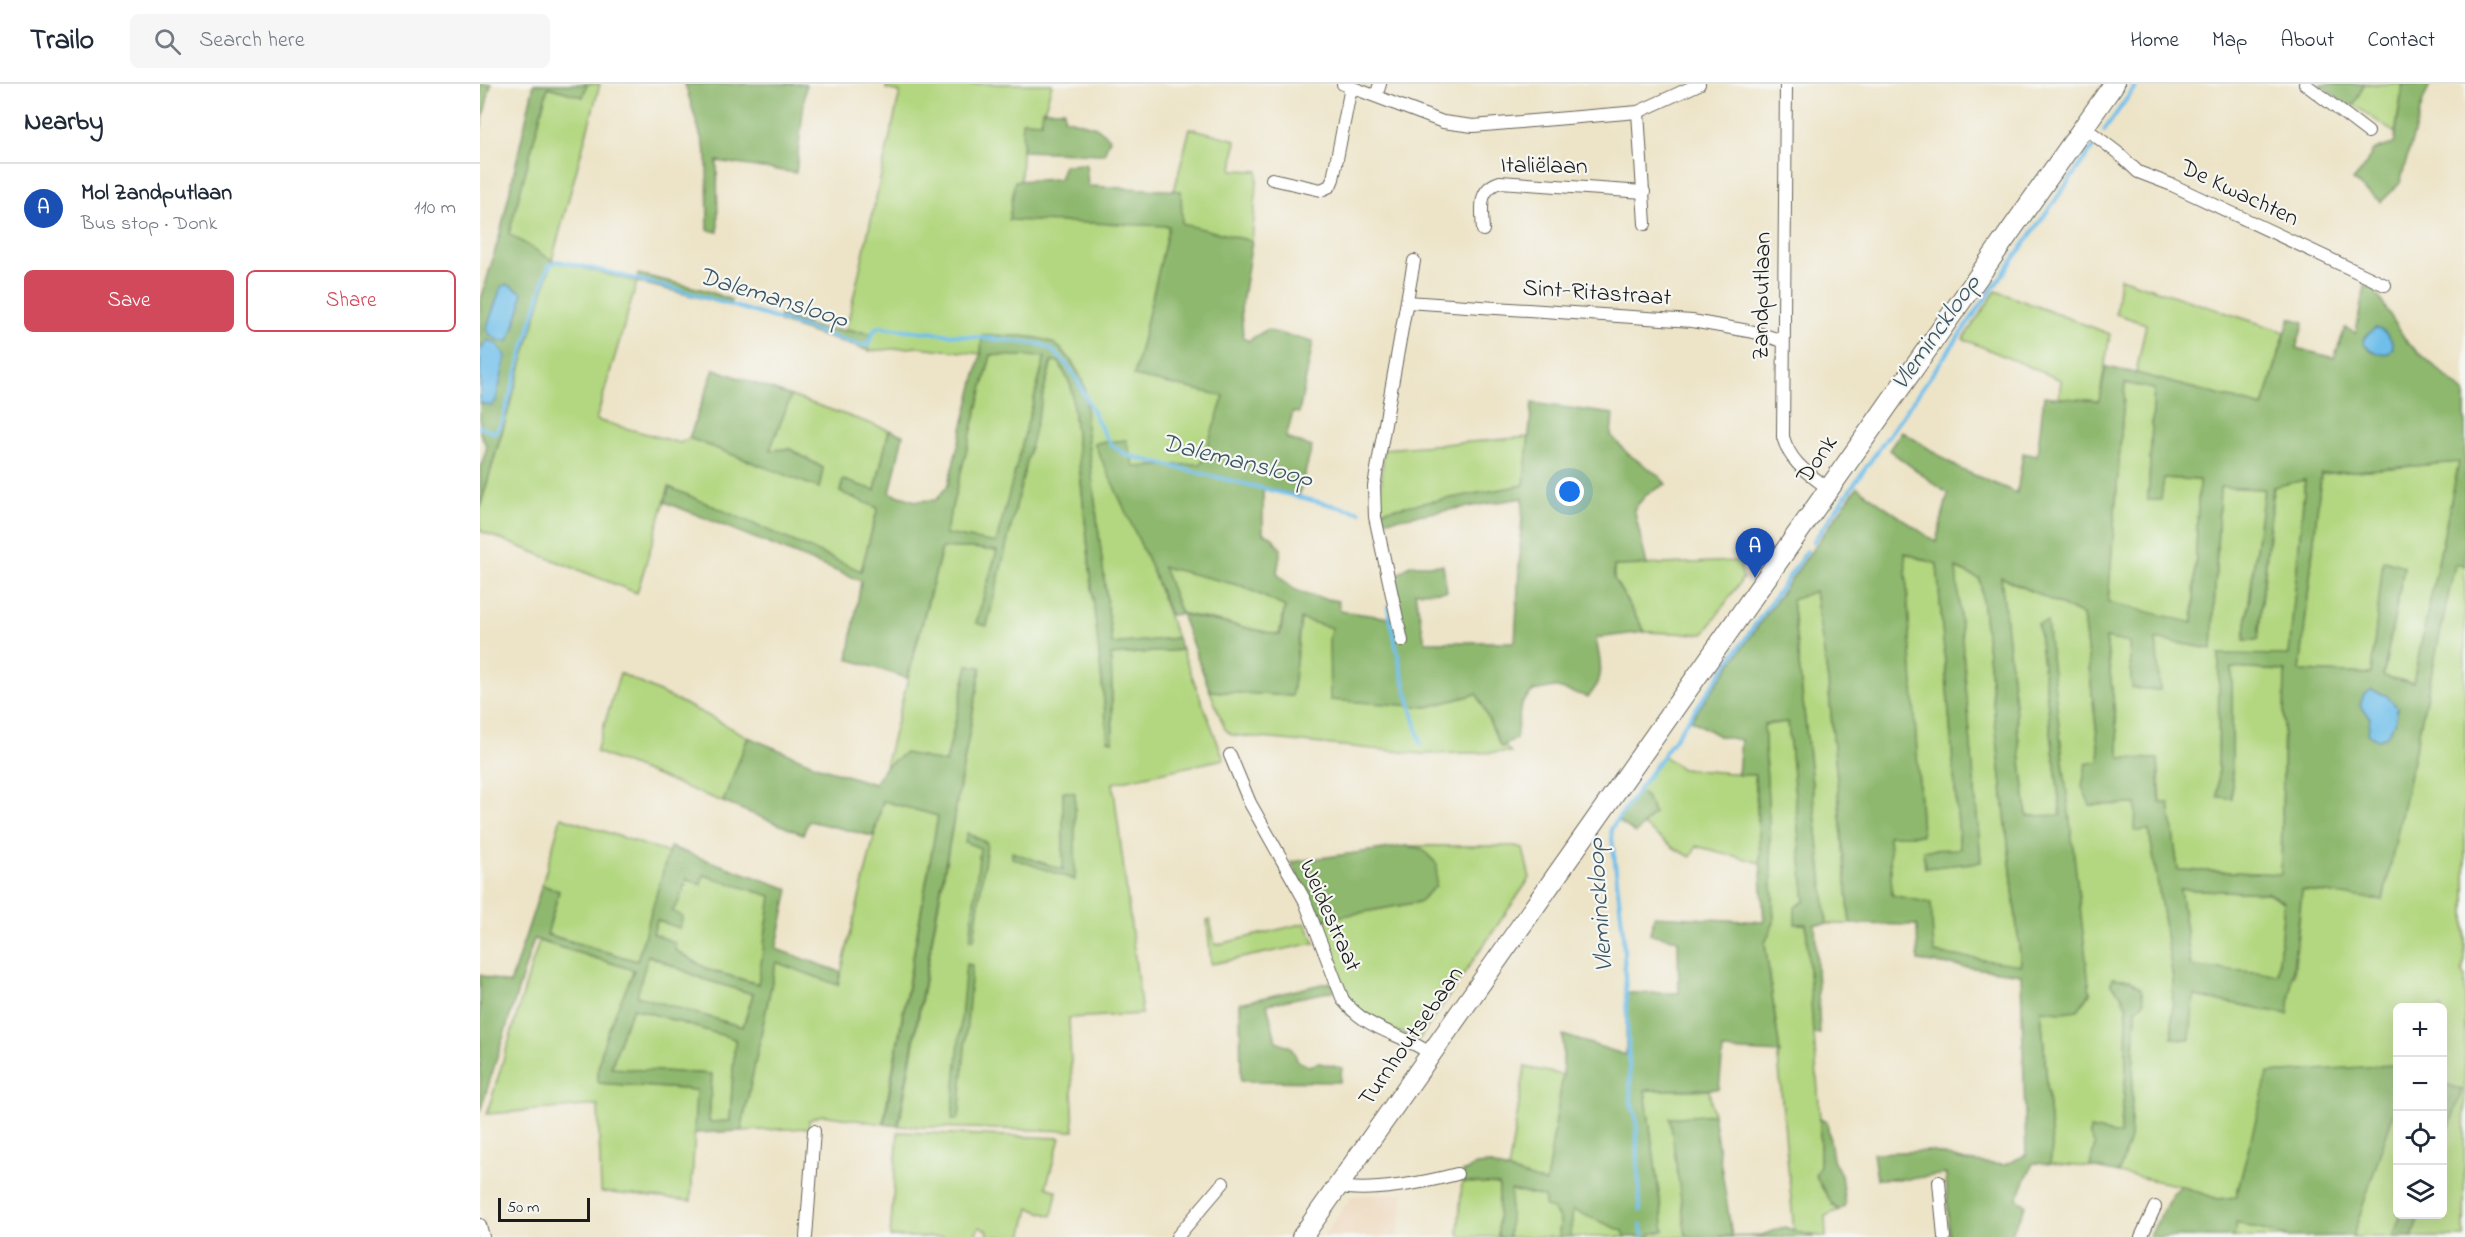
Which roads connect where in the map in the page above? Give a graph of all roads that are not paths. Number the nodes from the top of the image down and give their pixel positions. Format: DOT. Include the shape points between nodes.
graph roads {
  1 [pos="1699,84"];
  2 [pos="1786,84"];
  3 [pos="2114,84"];
  4 [pos="2305,84"];
  5 [pos="1347,86"];
  6 [pos="1378,90"];
  7 [pos="1638,112"];
  8 [pos="2084,127"];
  9 [pos="2368,132"];
  10 [pos="1272,179"];
  11 [pos="1644,192"];
  12 [pos="1645,224"];
  13 [pos="1483,230"];
  14 [pos="1414,261"];
  15 [pos="2385,285"];
  16 [pos="1407,302"];
  17 [pos="1783,341"];
  18 [pos="1829,489"];
  19 [pos="1402,641"];
  20 [pos="1230,755"];
  21 [pos="1563,866"];
  22 [pos="1431,1053"];
  23 [pos="814,1131"];
  24 [pos="1457,1174"];
  25 [pos="1939,1182"];
  26 [pos="1223,1183"];
  27 [pos="1338,1186"];
  28 [pos="2155,1207"];
  29 [pos="480,1225"];
  30 [pos="483,1237"];
  31 [pos="806,1237"];
  32 [pos="1177,1237"];
  33 [pos="1302,1237"];
  34 [pos="1944,1237"];
  35 [pos="2141,1237"];
  1 -- 7 [label="street"];
  2 -- 17 [label="street, Zandputlaan"];
  3 -- 8 [label="main road, Donk"];
  4 -- 9 [label="street"];
  5 -- 6 [label="street"];
  5 -- 10 [label="street" via="1330,186 1321,190"];
  6 -- 7 [label="street" via="1443,122 1462,126"];
  7 -- 11 [label="street"];
  8 -- 15 [label="street, De Kwachten" via="2138,172"];
  8 -- 18 [label="main road, Donk"];
  11 -- 12 [label="street"];
  11 -- 13 [label="street, Italiëlaan" via="1500,182 1485,191"];
  14 -- 16 [label="street"];
  16 -- 17 [label="street, Sint-Ritastraat" via="1692,321"];
  16 -- 19 [label="street" via="1374,486 1375,517"];
  17 -- 18 [label="street, Zandputlaan" via="1783,437 1788,454"];
  18 -- 21 [label="main road, Donk"];
  20 -- 22 [label="street, Weidestraat" via="1250,803 1304,899 1343,1000 1369,1024"];
  21 -- 22 [label="main road, Turnhoutsebaan"];
  22 -- 27 [label="main road, Turnhoutsebaan"];
  23 -- 31 [label="street"];
  24 -- 27 [label="street" via="1434,1181 1352,1190"];
  25 -- 34 [label="street"];
  26 -- 32 [label="street"];
  27 -- 33 [label="main road, Turnhoutsebaan"];
  28 -- 35 [label="street"];
  29 -- 30 [label="street"];
}
